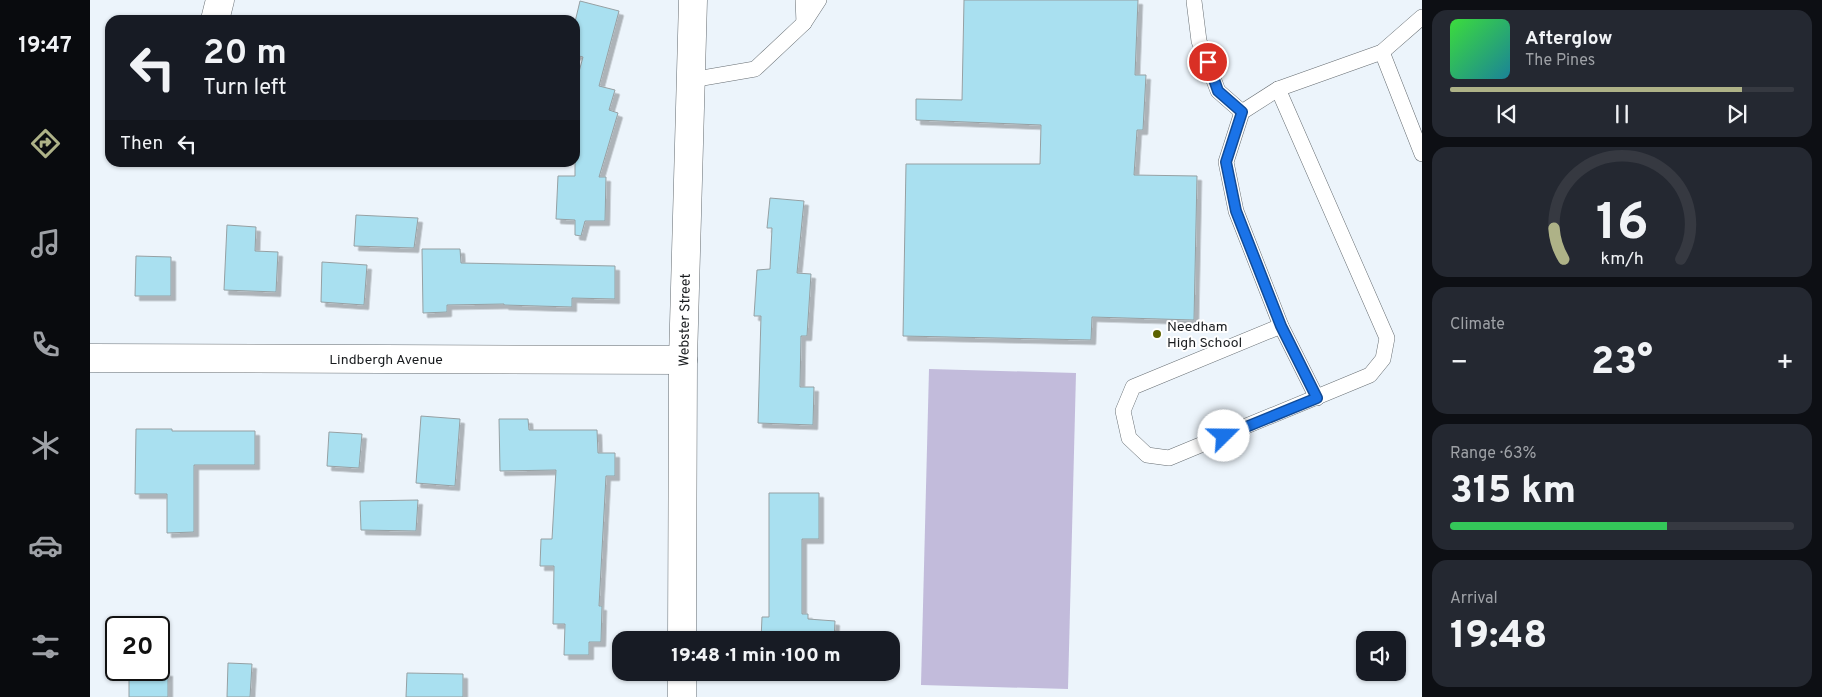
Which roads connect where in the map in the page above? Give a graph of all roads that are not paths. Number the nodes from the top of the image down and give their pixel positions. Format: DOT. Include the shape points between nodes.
graph roads {
  1 [pos="220,0"];
  2 [pos="693,0"];
  3 [pos="803,0"];
  4 [pos="819,0"];
  5 [pos="1194,1"];
  6 [pos="216,15"];
  7 [pos="1422,17"];
  8 [pos="804,23"];
  9 [pos="1382,52"];
  10 [pos="691,80"];
  11 [pos="1278,89"];
  12 [pos="1242,112"];
  13 [pos="1422,154"];
  14 [pos="1281,326"];
  15 [pos="90,358"];
  16 [pos="683,360"];
  17 [pos="1317,398"];
  18 [pos="682,631"];
  19 [pos="682,681"];
  20 [pos="682,697"];
  1 -- 6 [label="street"];
  2 -- 10 [label="street, Webster Street"];
  3 -- 8 [label="lane"];
  4 -- 8 [label="lane"];
  5 -- 12 [label="lane" via="1199,41 1218,91"];
  7 -- 9 [label="lane"];
  8 -- 10 [label="lane" via="755,69"];
  9 -- 11 [label="lane"];
  9 -- 13 [label="lane"];
  10 -- 16 [label="street, Webster Street"];
  11 -- 12 [label="lane"];
  11 -- 17 [label="lane" via="1386,338 1383,359 1370,375"];
  12 -- 14 [label="lane" via="1226,162 1236,211"];
  14 -- 17 [label="lane"];
  14 -- 17 [label="lane" via="1133,386 1123,411 1129,438 1147,455 1169,458"];
  15 -- 16 [label="street, Lindbergh Avenue"];
  16 -- 18 [label="street, Webster Street"];
  19 -- 20 [label="street"];
}
